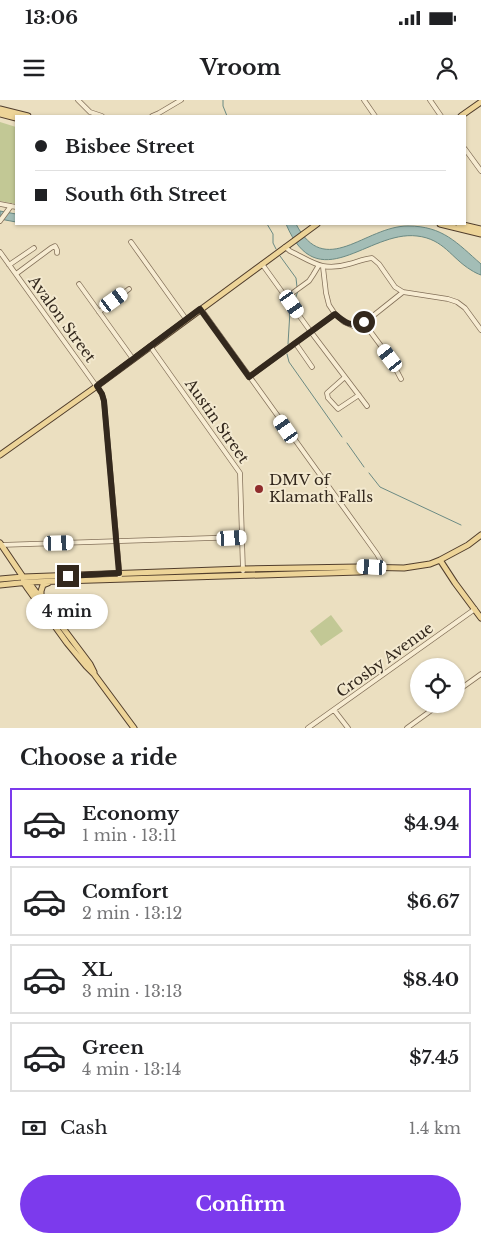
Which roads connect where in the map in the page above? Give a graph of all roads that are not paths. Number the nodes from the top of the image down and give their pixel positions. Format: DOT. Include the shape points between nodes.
graph roads {
  1 [pos="78,100"];
  2 [pos="181,100"];
  3 [pos="364,100"];
  4 [pos="430,100"];
  5 [pos="481,102"];
  6 [pos="0,109"];
  7 [pos="0,114"];
  8 [pos="24,115"];
  9 [pos="99,115"];
  10 [pos="154,115"];
  11 [pos="374,115"];
  12 [pos="440,115"];
  13 [pos="462,115"];
  14 [pos="15,118"];
  15 [pos="466,150"];
  16 [pos="481,171"];
  17 [pos="0,204"];
  18 [pos="15,207"];
  19 [pos="10,209"];
  20 [pos="0,221"];
  21 [pos="316,225"];
  22 [pos="444,225"];
  23 [pos="463,225"];
  24 [pos="481,229"];
  25 [pos="481,234"];
  26 [pos="131,242"];
  27 [pos="285,247"];
  28 [pos="34,248"];
  29 [pos="0,252"];
  30 [pos="57,252"];
  31 [pos="262,264"];
  32 [pos="9,265"];
  33 [pos="321,266"];
  34 [pos="16,274"];
  35 [pos="79,284"];
  36 [pos="130,289"];
  37 [pos="403,292"];
  38 [pos="287,297"];
  39 [pos="200,309"];
  40 [pos="99,312"];
  41 [pos="335,314"];
  42 [pos="186,320"];
  43 [pos="364,322"];
  44 [pos="481,330"];
  45 [pos="311,332"];
  46 [pos="296,344"];
  47 [pos="150,346"];
  48 [pos="133,359"];
  49 [pos="312,367"];
  50 [pos="249,377"];
  51 [pos="345,377"];
  52 [pos="401,379"];
  53 [pos="97,386"];
  54 [pos="359,395"];
  55 [pos="366,406"];
  56 [pos="0,455"];
  57 [pos="481,535"];
  58 [pos="242,537"];
  59 [pos="116,541"];
  60 [pos="1,545"];
  61 [pos="440,560"];
  62 [pos="385,568"];
  63 [pos="243,569"];
  64 [pos="120,576"];
  65 [pos="244,576"];
  66 [pos="0,579"];
  67 [pos="25,580"];
  68 [pos="53,581"];
  69 [pos="0,585"];
  70 [pos="41,598"];
  71 [pos="475,609"];
  72 [pos="44,613"];
  73 [pos="481,618"];
  74 [pos="53,624"];
  75 [pos="67,632"];
  76 [pos="76,644"];
  77 [pos="72,650"];
  78 [pos="87,660"];
  79 [pos="94,674"];
  80 [pos="481,674"];
  81 [pos="465,686"];
  82 [pos="334,710"];
  83 [pos="427,713"];
  84 [pos="134,728"];
  85 [pos="308,728"];
  86 [pos="348,728"];
  87 [pos="406,728"];
  1 -- 9 [label="street" via="90,112"];
  2 -- 10 [label="street"];
  3 -- 11 [label="street"];
  4 -- 12 [label="street"];
  5 -- 13 [label="main road"];
  6 -- 8 [label="main road"];
  7 -- 14 [label="main road"];
  15 -- 16 [label="street"];
  17 -- 19 [label="street"];
  18 -- 19 [label="street"];
  19 -- 20 [label="street"];
  21 -- 27 [label="main road"];
  22 -- 25 [label="main road"];
  23 -- 24 [label="main road"];
  26 -- 42 [label="street"];
  27 -- 31 [label="main road"];
  27 -- 33 [label="street"];
  28 -- 32 [label="street"];
  29 -- 32 [label="street, Avalon Street"];
  30 -- 34 [label="street" via="55,246 51,248"];
  31 -- 38 [label="street"];
  31 -- 39 [label="main road"];
  32 -- 34 [label="street, Avalon Street"];
  33 -- 37 [label="street" via="332,268 372,258 395,287"];
  33 -- 38 [label="street"];
  33 -- 41 [label="street" via="329,305"];
  34 -- 53 [label="street, Avalon Street"];
  35 -- 40 [label="street"];
  36 -- 40 [label="street"];
  37 -- 43 [label="street"];
  37 -- 44 [label="street" via="457,302"];
  38 -- 45 [label="street"];
  39 -- 42 [label="main road"];
  39 -- 50 [label="street"];
  40 -- 48 [label="street"];
  41 -- 43 [label="street" via="353,326"];
  41 -- 45 [label="street"];
  42 -- 47 [label="main road"];
  43 -- 52 [label="street"];
  45 -- 46 [label="street"];
  45 -- 51 [label="street"];
  46 -- 49 [label="street"];
  46 -- 50 [label="street"];
  47 -- 48 [label="main road"];
  47 -- 58 [label="street, Austin Street" via="240,473"];
  48 -- 53 [label="main road"];
  50 -- 62 [label="street"];
  51 -- 54 [label="street"];
  51 -- 54 [label="street" via="327,393 328,398 338,410"];
  53 -- 56 [label="main road"];
  53 -- 59 [label="street, Avalon Street" via="104,401"];
  54 -- 55 [label="street"];
  57 -- 61 [label="main road"];
  58 -- 59 [label="street"];
  58 -- 63 [label="street, Austin Street"];
  59 -- 60 [label="street"];
  59 -- 64 [label="street, Avalon Street"];
  60 -- 67 [label="main road"];
  61 -- 62 [label="main road" via="418,566"];
  61 -- 71 [label="main road"];
  62 -- 63 [label="main road"];
  62 -- 65 [label="main road" via="359,572"];
  63 -- 64 [label="main road"];
  63 -- 65 [label="street, Austin Street"];
  64 -- 65 [label="main road"];
  64 -- 67 [label="main road"];
  64 -- 68 [label="main road"];
  66 -- 67 [label="main road"];
  67 -- 68 [label="main road"];
  67 -- 69 [label="main road"];
  67 -- 70 [label="main road"];
  67 -- 72 [label="main road"];
  68 -- 70 [label="main road" via="43,585"];
  70 -- 75 [label="main road"];
  71 -- 73 [label="main road"];
  71 -- 82 [label="street, Crosby Avenue"];
  72 -- 74 [label="main road"];
  72 -- 75 [label="main road" via="52,617 63,632"];
  74 -- 76 [label="main road"];
  74 -- 77 [label="main road"];
  75 -- 76 [label="main road"];
  76 -- 78 [label="main road"];
  77 -- 78 [label="main road" via="75,648"];
  77 -- 79 [label="main road"];
  78 -- 79 [label="main road"];
  79 -- 84 [label="main road"];
  80 -- 81 [label="street"];
  82 -- 85 [label="street, Crosby Avenue"];
  82 -- 86 [label="street"];
  83 -- 87 [label="street"];
}
